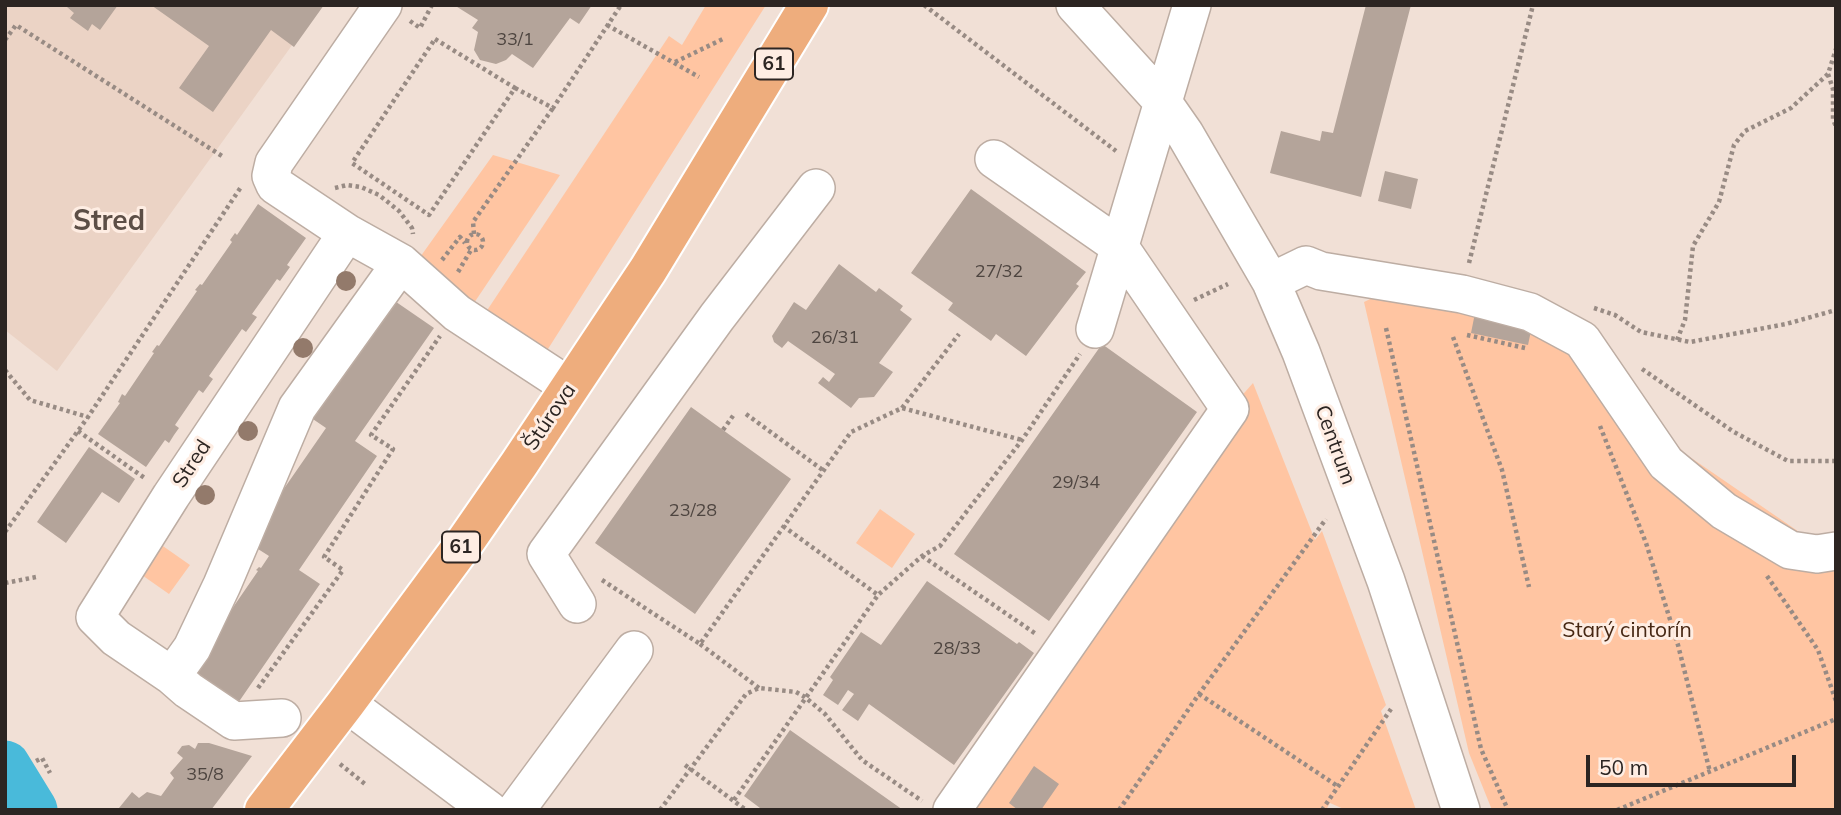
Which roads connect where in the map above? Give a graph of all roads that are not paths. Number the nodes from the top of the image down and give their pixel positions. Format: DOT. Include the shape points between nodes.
graph roads {
  1 [pos="383,5"];
  2 [pos="810,5"];
  3 [pos="1075,5"];
  4 [pos="1192,5"];
  5 [pos="1162,102"];
  6 [pos="994,159"];
  7 [pos="816,188"];
  8 [pos="347,233"];
  9 [pos="1119,246"];
  10 [pos="401,263"];
  11 [pos="1271,282"];
  12 [pos="1095,329"];
  13 [pos="569,387"];
  14 [pos="1836,551"];
  15 [pos="587,590"];
  16 [pos="634,650"];
  17 [pos="172,676"];
  18 [pos="346,703"];
  19 [pos="282,718"];
  20 [pos="938,806"];
  21 [pos="264,810"];
  22 [pos="489,810"];
  23 [pos="516,810"];
  24 [pos="1461,810"];
  1 -- 8 [label="street" via="274,163 271,176 275,185"];
  2 -- 13 [label="main road, Štúrova / 61" via="648,270"];
  3 -- 5 [label="street, Centrum"];
  4 -- 5 [label="street"];
  5 -- 9 [label="street"];
  5 -- 11 [label="street, Centrum" via="1219,188"];
  6 -- 9 [label="street"];
  7 -- 15 [label="street" via="546,554"];
  8 -- 10 [label="street"];
  8 -- 17 [label="street, Stred" via="95,617 116,638"];
  9 -- 12 [label="street"];
  9 -- 20 [label="street" via="1230,409 1062,651"];
  10 -- 13 [label="street" via="457,313"];
  10 -- 17 [label="street" via="298,408 222,585 192,648"];
  11 -- 14 [label="street" via="1306,265 1377,303 1462,294 1530,312 1582,340 1666,463 1724,511 1790,550"];
  11 -- 24 [label="street, Centrum" via="1386,580"];
  13 -- 18 [label="main road, Štúrova / 61" via="465,542"];
  16 -- 23 [label="street"];
  17 -- 19 [label="street, Stred" via="234,721"];
  18 -- 21 [label="main road, Štúrova / 61"];
  18 -- 22 [label="street"];
}
